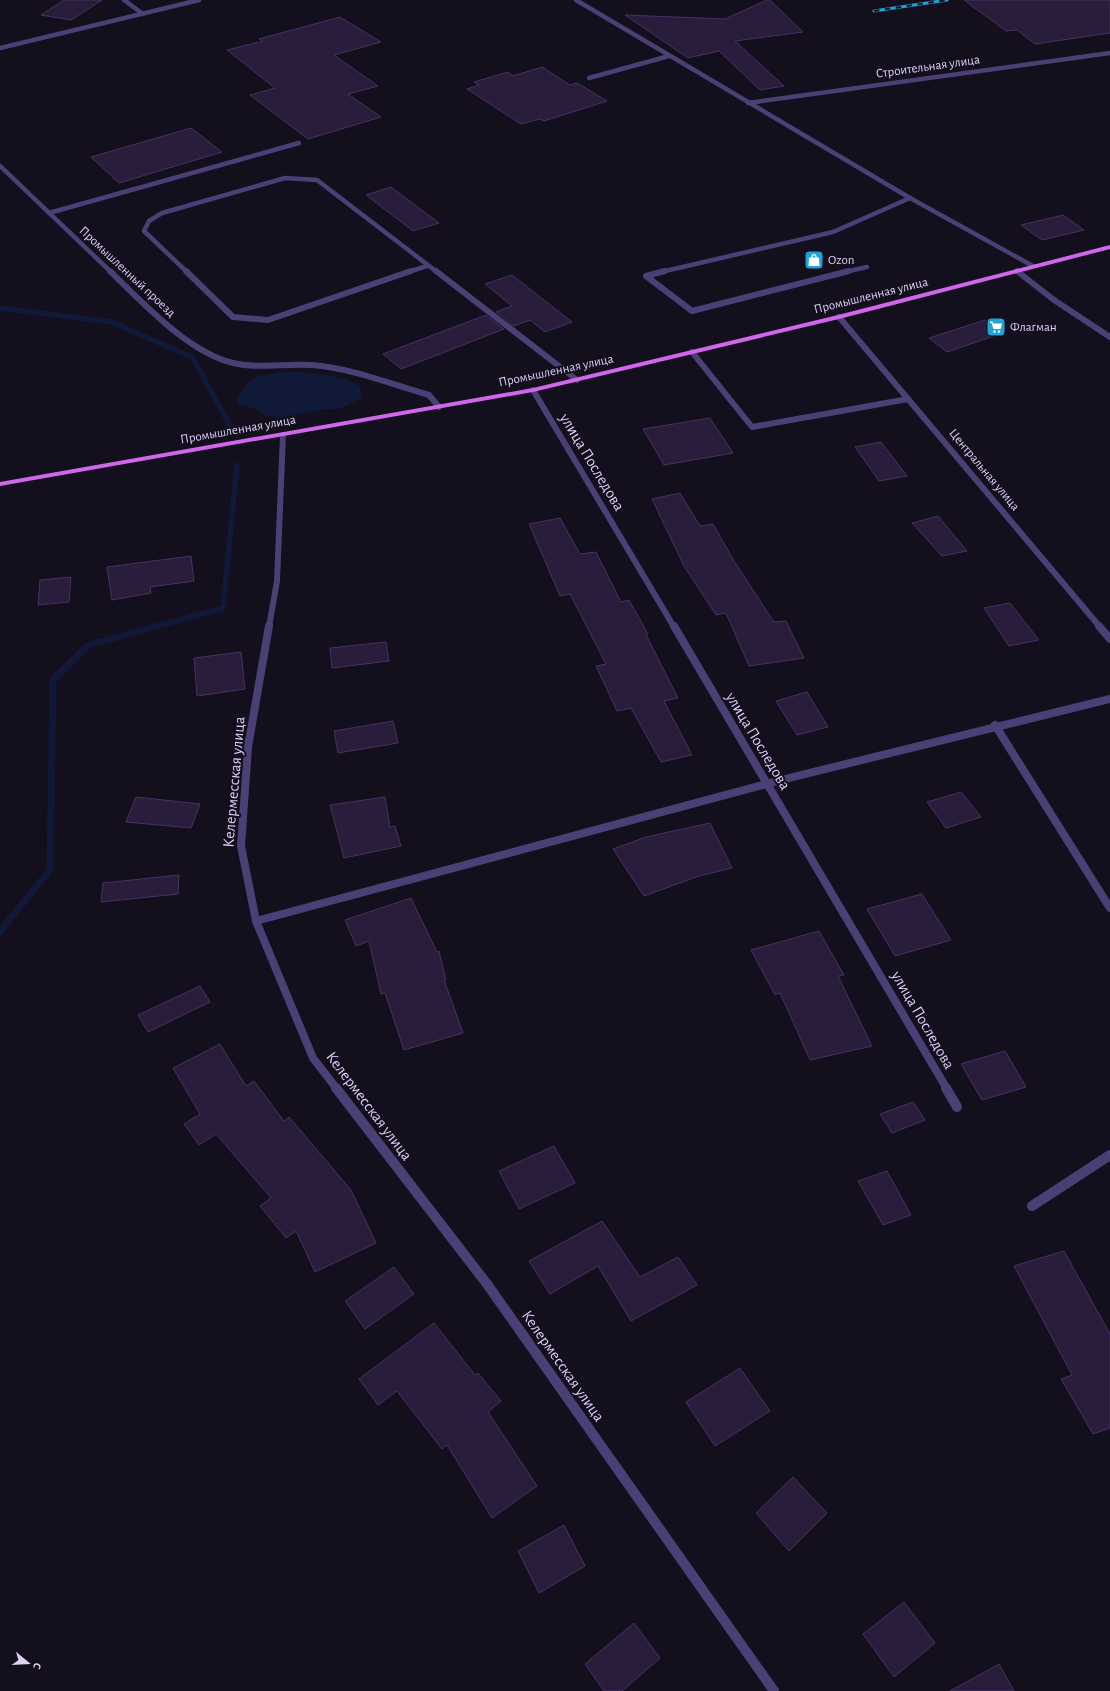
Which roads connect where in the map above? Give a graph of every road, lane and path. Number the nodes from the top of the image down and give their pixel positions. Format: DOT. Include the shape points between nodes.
graph roads {
  1 [pos="124,0"];
  2 [pos="199,0"];
  3 [pos="576,0"];
  4 [pos="143,14"];
  5 [pos="0,48"];
  6 [pos="1110,53"];
  7 [pos="669,56"];
  8 [pos="589,78"];
  9 [pos="748,103"];
  10 [pos="299,143"];
  11 [pos="0,166"];
  12 [pos="910,198"];
  13 [pos="49,213"];
  14 [pos="1110,247"];
  15 [pos="427,266"];
  16 [pos="1033,266"];
  17 [pos="868,267"];
  18 [pos="1016,271"];
  19 [pos="839,317"];
  20 [pos="1110,336"];
  21 [pos="692,352"];
  22 [pos="577,380"];
  23 [pos="533,390"];
  24 [pos="908,399"];
  25 [pos="439,407"];
  26 [pos="283,435"];
  27 [pos="0,484"];
  28 [pos="1110,639"];
  29 [pos="1110,699"];
  30 [pos="995,725"];
  31 [pos="767,783"];
  32 [pos="1110,908"];
  33 [pos="256,921"];
  34 [pos="957,1107"];
  35 [pos="1110,1155"];
  36 [pos="1032,1206"];
  37 [pos="774,1691"];
  1 -- 4 [label="street"];
  2 -- 4 [label="street"];
  3 -- 7 [label="street"];
  4 -- 5 [label="street"];
  6 -- 9 [label="street, Строительная улица"];
  7 -- 8 [label="street"];
  7 -- 9 [label="street"];
  9 -- 12 [label="street"];
  10 -- 13 [label="street"];
  11 -- 13 [label="street, Промышленный проезд"];
  12 -- 16 [label="street"];
  12 -- 17 [label="street" via="833,232 646,276 692,311"];
  13 -- 25 [label="street, Промышленный проезд" via="162,321 205,351 233,363 336,368 429,395"];
  14 -- 16 [label="main road, Промышленная улица"];
  15 -- 15 [label="street" via="316,180 302,178 285,178 162,213 148,221 144,231 233,317 250,320 268,320"];
  15 -- 22 [label="street"];
  16 -- 18 [label="main road, Промышленная улица"];
  18 -- 19 [label="main road, Промышленная улица"];
  18 -- 20 [label="street" via="1054,300"];
  19 -- 21 [label="main road, Промышленная улица"];
  19 -- 24 [label="street, Центральная улица"];
  21 -- 22 [label="main road, Промышленная улица"];
  21 -- 24 [label="street" via="752,427"];
  22 -- 23 [label="main road, Промышленная улица"];
  23 -- 25 [label="main road, Промышленная улица"];
  23 -- 31 [label="street, улица Последова"];
  24 -- 28 [label="street, Центральная улица"];
  25 -- 26 [label="main road, Промышленная улица"];
  26 -- 27 [label="main road, Промышленная улица"];
  26 -- 33 [label="street, Келермесская улица" via="277,581 248,747 240,846"];
  29 -- 30 [label="street"];
  30 -- 31 [label="street"];
  30 -- 32 [label="street"];
  31 -- 33 [label="street"];
  31 -- 34 [label="street, улица Последова"];
  33 -- 37 [label="street, Келермесская улица" via="313,1058 487,1284"];
  35 -- 36 [label="street"];
}
